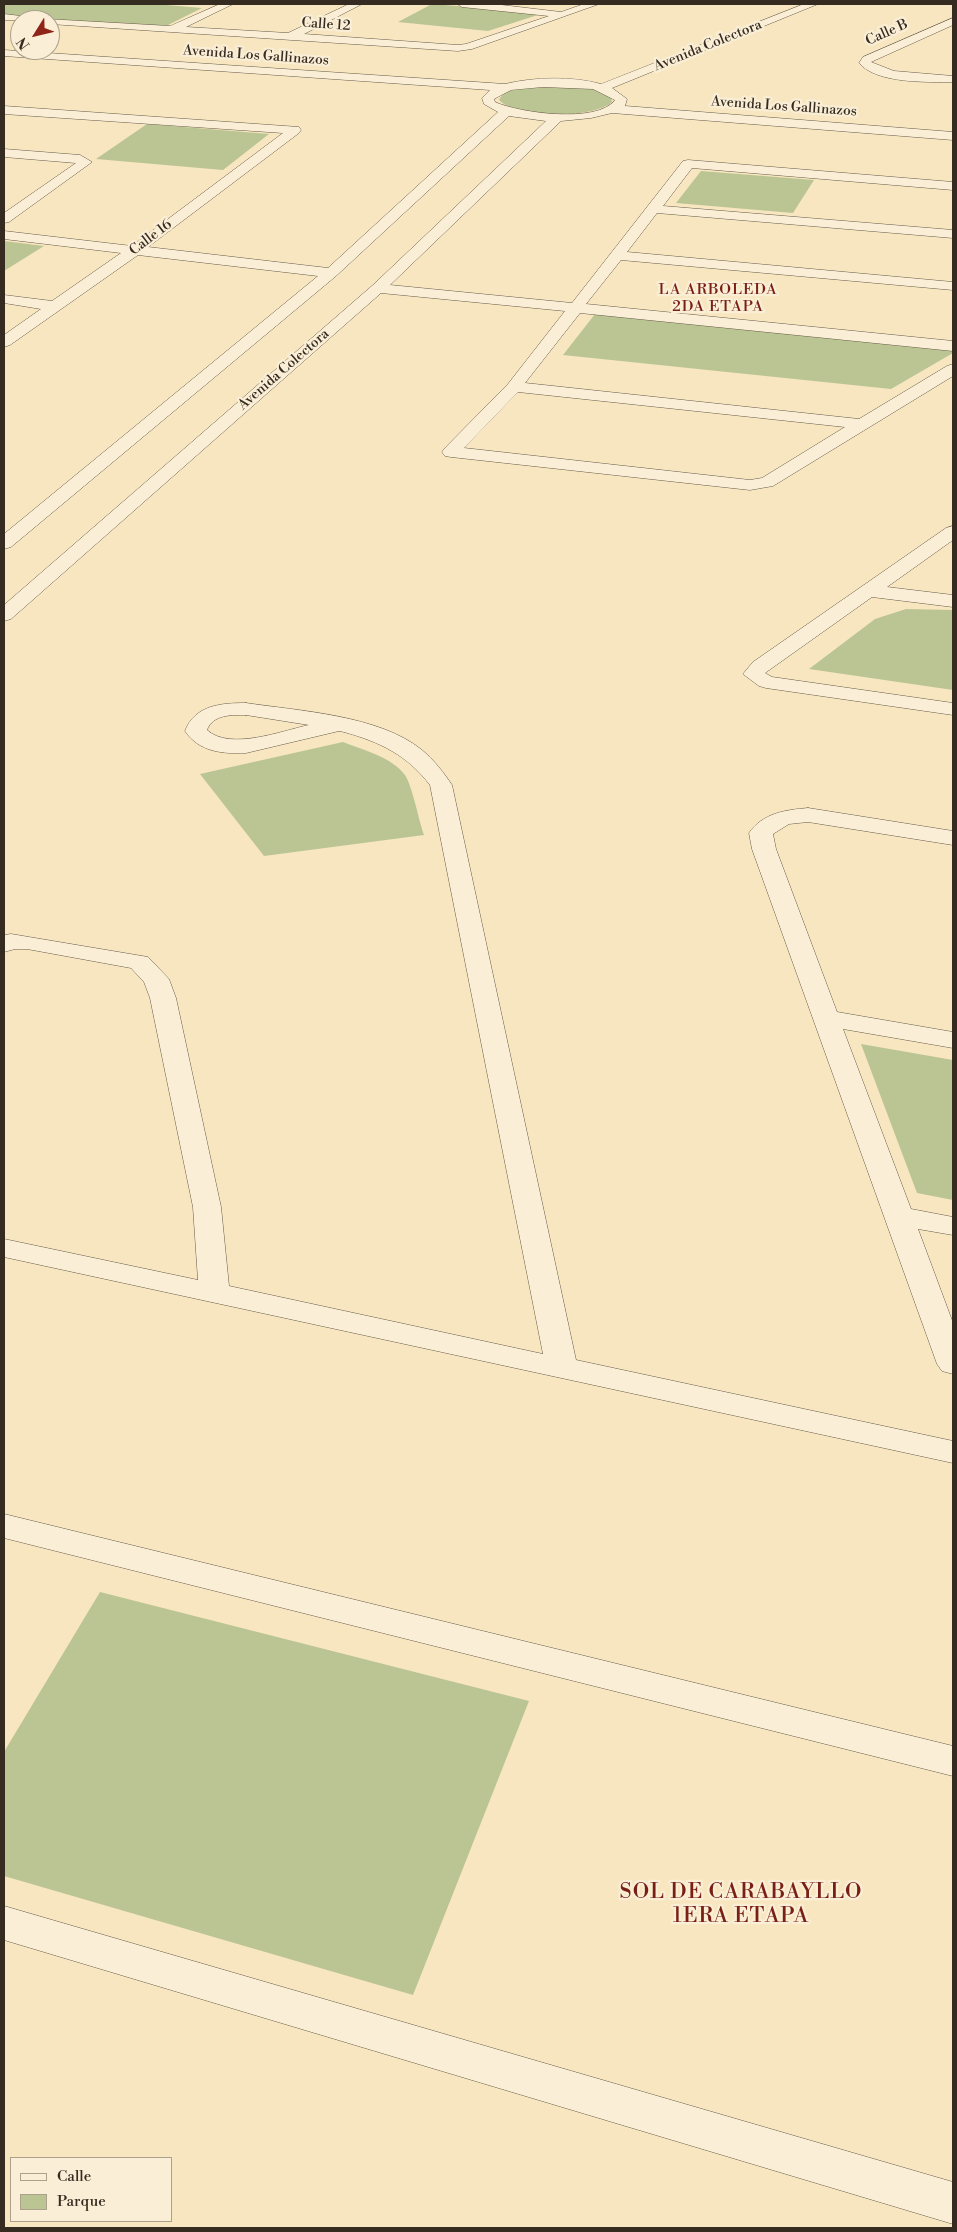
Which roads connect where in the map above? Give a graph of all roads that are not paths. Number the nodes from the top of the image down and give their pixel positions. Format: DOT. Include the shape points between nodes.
graph roads {
  1 [pos="357,4"];
  2 [pos="462,4"];
  3 [pos="594,4"];
  4 [pos="813,4"];
  5 [pos="192,5"];
  6 [pos="223,6"];
  7 [pos="565,14"];
  8 [pos="953,21"];
  9 [pos="60,22"];
  10 [pos="172,29"];
  11 [pos="289,37"];
  12 [pos="272,46"];
  13 [pos="4,53"];
  14 [pos="246,60"];
  15 [pos="4,63"];
  16 [pos="223,69"];
  17 [pos="593,72"];
  18 [pos="208,78"];
  19 [pos="953,79"];
  20 [pos="565,83"];
  21 [pos="506,88"];
  22 [pos="602,88"];
  23 [pos="491,96"];
  24 [pos="621,99"];
  25 [pos="612,109"];
  26 [pos="4,110"];
  27 [pos="507,111"];
  28 [pos="558,117"];
  29 [pos="953,124"];
  30 [pos="953,136"];
  31 [pos="4,153"];
  32 [pos="953,186"];
  33 [pos="653,208"];
  34 [pos="4,219"];
  35 [pos="953,234"];
  36 [pos="4,235"];
  37 [pos="135,250"];
  38 [pos="616,255"];
  39 [pos="331,273"];
  40 [pos="953,286"];
  41 [pos="378,288"];
  42 [pos="4,299"];
  43 [pos="55,306"];
  44 [pos="575,308"];
  45 [pos="4,342"];
  46 [pos="953,346"];
  47 [pos="953,369"];
  48 [pos="514,387"];
  49 [pos="862,424"];
  50 [pos="953,532"];
  51 [pos="4,543"];
  52 [pos="871,591"];
  53 [pos="953,601"];
  54 [pos="4,615"];
  55 [pos="953,709"];
  56 [pos="338,725"];
  57 [pos="953,838"];
  58 [pos="4,945"];
  59 [pos="825,1018"];
  60 [pos="953,1040"];
  61 [pos="897,1216"];
  62 [pos="953,1226"];
  63 [pos="4,1248"];
  64 [pos="214,1293"];
  65 [pos="953,1364"];
  66 [pos="562,1368"];
  67 [pos="953,1452"];
  68 [pos="4,1526"];
  69 [pos="953,1761"];
  70 [pos="4,1923"];
  71 [pos="953,2204"];
  1 -- 11 [label="street"];
  2 -- 7 [label="street"];
  3 -- 7 [label="street, Calle 12"];
  4 -- 22 [label="street, Avenida Colectora"];
  5 -- 6 [label="street"];
  6 -- 10 [label="street"];
  7 -- 11 [label="street, Calle 12" via="458,48"];
  8 -- 19 [label="street, Calle B" via="867,58 864,63 875,70 896,75"];
  9 -- 10 [label="street, Calle 12"];
  10 -- 11 [label="street, Calle 12"];
  11 -- 12 [label="street"];
  13 -- 16 [label="street, Avenida Los Gallinazos"];
  14 -- 16 [label="street"];
  15 -- 18 [label="street, Avenida Los Gallinazos"];
  16 -- 18 [label="street"];
  16 -- 21 [label="street, Avenida Los Gallinazos"];
  17 -- 20 [label="street"];
  18 -- 23 [label="street, Avenida Los Gallinazos"];
  20 -- 21 [label="street" via="523,84"];
  20 -- 22 [label="street"];
  21 -- 23 [label="street"];
  22 -- 24 [label="street"];
  23 -- 27 [label="street" via="488,98 490,104"];
  24 -- 25 [label="street" via="620,104"];
  24 -- 29 [label="street, Avenida Los Gallinazos"];
  25 -- 28 [label="street, Avenida Los Gallinazos"];
  25 -- 30 [label="street, Avenida Los Gallinazos"];
  26 -- 37 [label="street, Calle 16" via="295,130"];
  27 -- 28 [label="street, Avenida Los Gallinazos"];
  27 -- 39 [label="street"];
  28 -- 41 [label="street, Avenida Colectora"];
  31 -- 34 [label="street" via="85,162"];
  32 -- 33 [label="street" via="688,164"];
  33 -- 35 [label="street"];
  33 -- 38 [label="street"];
  36 -- 37 [label="street"];
  37 -- 39 [label="street"];
  37 -- 43 [label="street, Calle 16"];
  38 -- 40 [label="street"];
  38 -- 44 [label="street"];
  39 -- 51 [label="street"];
  41 -- 44 [label="street"];
  41 -- 54 [label="street, Avenida Colectora"];
  42 -- 43 [label="street"];
  43 -- 45 [label="street, Calle 16"];
  44 -- 46 [label="street"];
  44 -- 48 [label="street"];
  47 -- 49 [label="street"];
  48 -- 49 [label="street"];
  48 -- 49 [label="street" via="451,452 750,485 767,482"];
  50 -- 52 [label="street"];
  52 -- 53 [label="street"];
  52 -- 55 [label="street" via="760,666 754,674 766,682"];
  56 -- 56 [label="street" via="246,746 207,742 196,731 197,725 210,714 234,709"];
  56 -- 66 [label="street" via="404,747 424,763 441,785"];
  57 -- 59 [label="street" via="808,815 769,823 761,833"];
  58 -- 64 [label="street" via="11,941 28,942 139,962 156,979 163,998 207,1207"];
  59 -- 60 [label="street"];
  59 -- 61 [label="street"];
  61 -- 62 [label="street"];
  61 -- 65 [label="street"];
  63 -- 64 [label="street"];
  64 -- 66 [label="street"];
  66 -- 67 [label="street"];
  68 -- 69 [label="street"];
  70 -- 71 [label="street"];
}
